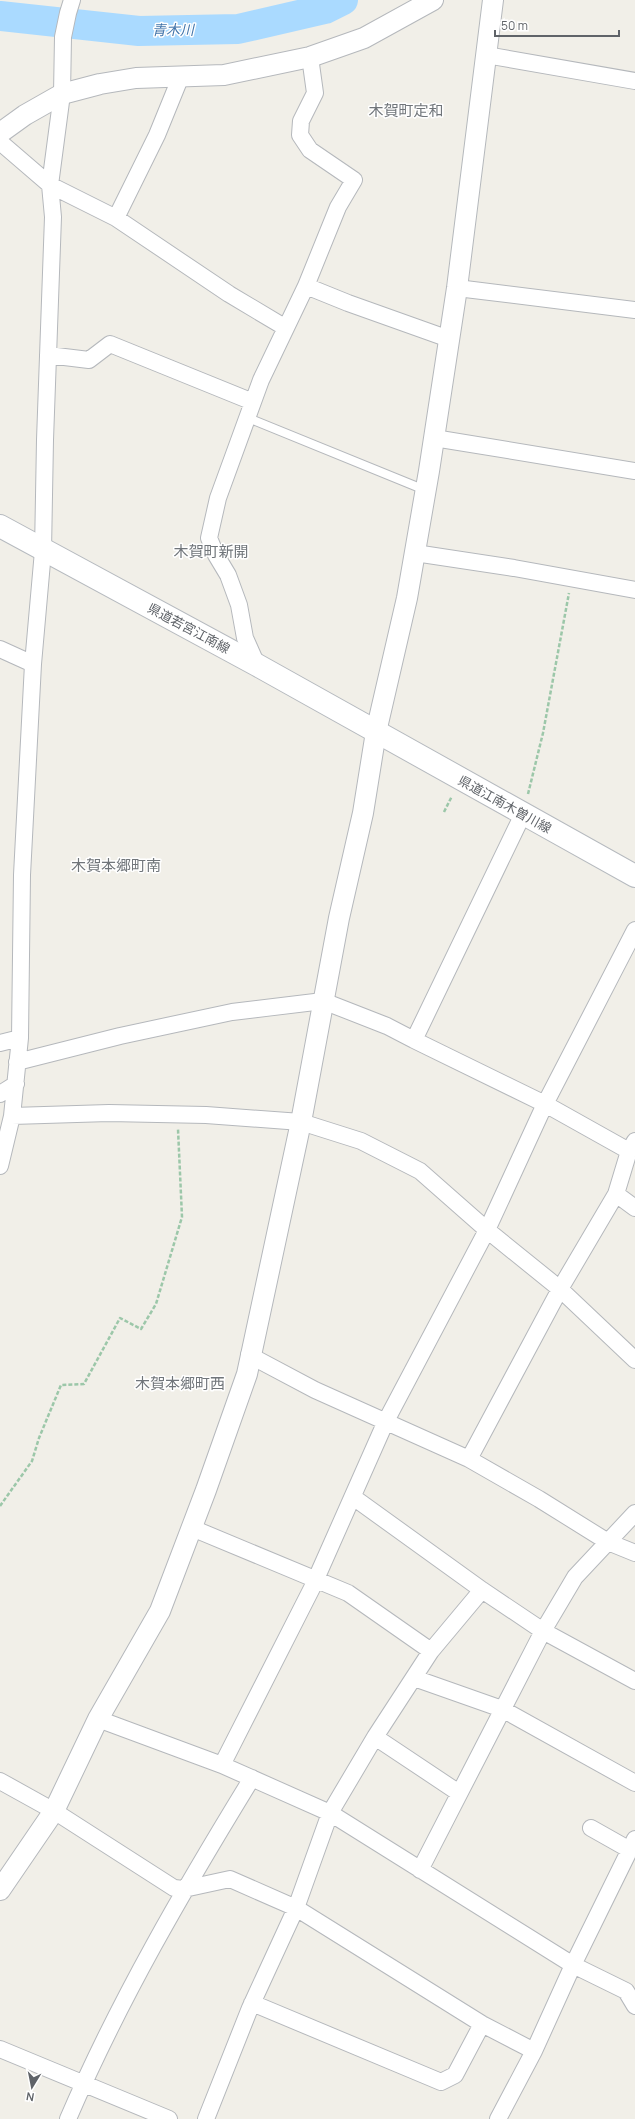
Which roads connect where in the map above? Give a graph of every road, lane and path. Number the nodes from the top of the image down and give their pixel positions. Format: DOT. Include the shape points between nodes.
graph roads {
  1 [pos="433,0"];
  2 [pos="493,0"];
  3 [pos="70,6"];
  4 [pos="486,55"];
  5 [pos="310,57"];
  6 [pos="181,76"];
  7 [pos="635,81"];
  8 [pos="62,94"];
  9 [pos="0,133"];
  10 [pos="0,142"];
  11 [pos="50,185"];
  12 [pos="116,218"];
  13 [pos="306,286"];
  14 [pos="457,288"];
  15 [pos="635,310"];
  16 [pos="286,328"];
  17 [pos="450,339"];
  18 [pos="48,354"];
  19 [pos="253,402"];
  20 [pos="248,418"];
  21 [pos="434,438"];
  22 [pos="635,471"];
  23 [pos="426,491"];
  24 [pos="0,526"];
  25 [pos="43,551"];
  26 [pos="415,553"];
  27 [pos="572,578"];
  28 [pos="635,590"];
  29 [pos="0,649"];
  30 [pos="34,664"];
  31 [pos="257,665"];
  32 [pos="376,732"];
  33 [pos="523,814"];
  34 [pos="635,876"];
  35 [pos="635,930"];
  36 [pos="323,1002"];
  37 [pos="20,1038"];
  38 [pos="414,1040"];
  39 [pos="0,1043"];
  40 [pos="17,1062"];
  41 [pos="16,1084"];
  42 [pos="0,1094"];
  43 [pos="545,1104"];
  44 [pos="177,1114"];
  45 [pos="12,1116"];
  46 [pos="301,1122"];
  47 [pos="632,1146"];
  48 [pos="0,1166"];
  49 [pos="616,1194"];
  50 [pos="635,1208"];
  51 [pos="487,1230"];
  52 [pos="560,1289"];
  53 [pos="249,1355"];
  54 [pos="635,1360"];
  55 [pos="386,1421"];
  56 [pos="469,1459"];
  57 [pos="353,1497"];
  58 [pos="0,1506"];
  59 [pos="635,1513"];
  60 [pos="192,1528"];
  61 [pos="608,1542"];
  62 [pos="635,1554"];
  63 [pos="316,1579"];
  64 [pos="482,1590"];
  65 [pos="543,1631"];
  66 [pos="432,1651"];
  67 [pos="414,1678"];
  68 [pos="635,1681"];
  69 [pos="502,1709"];
  70 [pos="98,1718"];
  71 [pos="375,1737"];
  72 [pos="222,1765"];
  73 [pos="252,1778"];
  74 [pos="0,1781"];
  75 [pos="635,1782"];
  76 [pos="460,1793"];
  77 [pos="54,1812"];
  78 [pos="330,1813"];
  79 [pos="591,1828"];
  80 [pos="632,1844"];
  81 [pos="420,1870"];
  82 [pos="184,1889"];
  83 [pos="0,1890"];
  84 [pos="296,1908"];
  85 [pos="573,1965"];
  86 [pos="252,2003"];
  87 [pos="635,2006"];
  88 [pos="482,2024"];
  89 [pos="0,2050"];
  90 [pos="534,2051"];
  91 [pos="83,2084"];
  92 [pos="68,2119"];
  93 [pos="169,2119"];
  94 [pos="206,2119"];
  95 [pos="498,2119"];
  1 -- 5 [label="street" via="364,38"];
  2 -- 4 [label="street"];
  3 -- 8 [label="street" via="63,37"];
  4 -- 7 [label="street"];
  4 -- 14 [label="street"];
  5 -- 6 [label="street" via="224,75"];
  5 -- 13 [label="street" via="315,93 302,122 300,135 310,150 354,180 338,207"];
  6 -- 8 [label="street" via="136,78"];
  6 -- 12 [label="street" via="157,134"];
  8 -- 9 [label="street"];
  8 -- 11 [label="street"];
  10 -- 11 [label="street"];
  11 -- 12 [label="street"];
  11 -- 18 [label="street" via="53,217"];
  12 -- 16 [label="street"];
  13 -- 16 [label="street"];
  13 -- 17 [label="street"];
  14 -- 15 [label="street"];
  14 -- 17 [label="street"];
  16 -- 19 [label="street"];
  17 -- 21 [label="street"];
  18 -- 19 [label="street" via="89,360 110,344"];
  18 -- 25 [label="street"];
  19 -- 20 [label="street"];
  20 -- 23 [label="lane"];
  20 -- 31 [label="street" via="218,498 209,538 228,575 239,605 245,638"];
  21 -- 22 [label="street"];
  21 -- 23 [label="street"];
  23 -- 26 [label="street"];
  24 -- 25 [label="main road, 県道若宮江南線"];
  25 -- 30 [label="street"];
  25 -- 31 [label="main road, 県道若宮江南線"];
  26 -- 27 [label="street"];
  26 -- 32 [label="street"];
  27 -- 28 [label="street"];
  27 -- 33 [label="path" via="543,733"];
  29 -- 30 [label="street"];
  30 -- 37 [label="street" via="22,875"];
  31 -- 32 [label="main road, 県道若宮江南線"];
  32 -- 33 [label="main road, 県道江南木曽川線"];
  32 -- 36 [label="street" via="363,813"];
  33 -- 34 [label="main road, 県道江南木曽川線"];
  33 -- 38 [label="street"];
  35 -- 43 [label="street"];
  36 -- 38 [label="street" via="387,1026"];
  36 -- 40 [label="street" via="232,1012"];
  36 -- 46 [label="street"];
  37 -- 39 [label="street"];
  37 -- 40 [label="street"];
  38 -- 43 [label="street"];
  40 -- 41 [label="street"];
  41 -- 42 [label="street"];
  41 -- 45 [label="street"];
  43 -- 47 [label="street"];
  43 -- 51 [label="street"];
  44 -- 45 [label="street"];
  44 -- 46 [label="street"];
  44 -- 58 [label="path" via="182,1217 156,1304 141,1328 120,1318 84,1384 61,1385 38,1438 32,1461"];
  45 -- 48 [label="street"];
  46 -- 51 [label="street" via="361,1141 420,1171"];
  46 -- 53 [label="street"];
  47 -- 49 [label="street"];
  49 -- 50 [label="street"];
  49 -- 52 [label="street"];
  51 -- 52 [label="street"];
  51 -- 55 [label="street"];
  52 -- 54 [label="street"];
  52 -- 56 [label="street"];
  53 -- 55 [label="street" via="315,1390"];
  53 -- 60 [label="street" via="246,1374"];
  55 -- 56 [label="street"];
  55 -- 57 [label="street"];
  56 -- 61 [label="street"];
  57 -- 63 [label="street"];
  57 -- 64 [label="street"];
  59 -- 61 [label="street"];
  60 -- 63 [label="street"];
  60 -- 70 [label="street" via="160,1611"];
  61 -- 62 [label="street"];
  61 -- 65 [label="street" via="575,1577"];
  63 -- 66 [label="street" via="348,1593"];
  63 -- 72 [label="street"];
  64 -- 65 [label="street"];
  64 -- 66 [label="street"];
  65 -- 68 [label="street"];
  65 -- 69 [label="street"];
  66 -- 67 [label="street"];
  67 -- 69 [label="street"];
  67 -- 71 [label="street"];
  69 -- 75 [label="street"];
  69 -- 76 [label="street"];
  70 -- 72 [label="street"];
  70 -- 77 [label="street"];
  71 -- 76 [label="street"];
  71 -- 78 [label="street"];
  72 -- 73 [label="street"];
  73 -- 78 [label="street"];
  73 -- 82 [label="street"];
  74 -- 77 [label="street"];
  76 -- 81 [label="street"];
  77 -- 82 [label="street" via="174,1888"];
  77 -- 83 [label="street"];
  78 -- 81 [label="street"];
  78 -- 84 [label="street"];
  79 -- 80 [label="street"];
  80 -- 85 [label="street"];
  81 -- 85 [label="street"];
  82 -- 84 [label="street" via="230,1879"];
  82 -- 91 [label="street" via="134,1978"];
  84 -- 86 [label="street"];
  84 -- 88 [label="street"];
  85 -- 87 [label="street" via="626,1991"];
  85 -- 90 [label="street"];
  86 -- 88 [label="street" via="441,2082 456,2075"];
  86 -- 94 [label="street"];
  88 -- 90 [label="street"];
  89 -- 91 [label="street"];
  90 -- 95 [label="street"];
  91 -- 92 [label="street"];
  91 -- 93 [label="street"];
}
